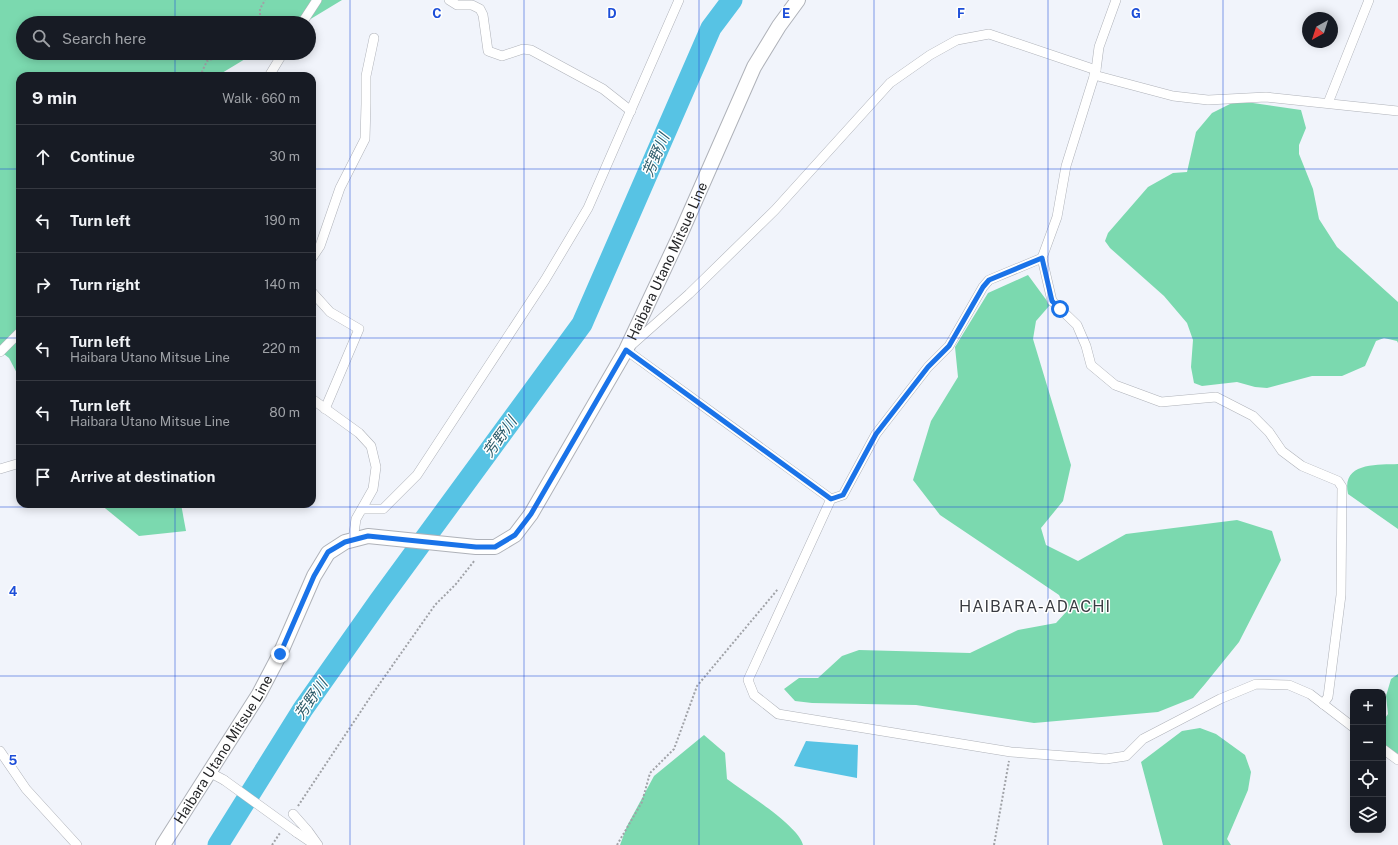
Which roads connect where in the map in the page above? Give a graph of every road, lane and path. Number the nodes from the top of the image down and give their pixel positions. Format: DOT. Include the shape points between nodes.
graph roads {
  1 [pos="265,0"];
  2 [pos="317,0"];
  3 [pos="449,0"];
  4 [pos="680,0"];
  5 [pos="798,0"];
  6 [pos="1116,0"];
  7 [pos="1369,0"];
  8 [pos="260,16"];
  9 [pos="307,16"];
  10 [pos="374,38"];
  11 [pos="210,60"];
  12 [pos="279,60"];
  13 [pos="202,72"];
  14 [pos="271,72"];
  15 [pos="1095,72"];
  16 [pos="1328,103"];
  17 [pos="631,111"];
  18 [pos="1398,111"];
  19 [pos="316,252"];
  20 [pos="1042,258"];
  21 [pos="316,296"];
  22 [pos="16,336"];
  23 [pos="626,350"];
  24 [pos="0,352"];
  25 [pos="316,402"];
  26 [pos="325,409"];
  27 [pos="16,464"];
  28 [pos="0,468"];
  29 [pos="831,499"];
  30 [pos="362,509"];
  31 [pos="353,540"];
  32 [pos="481,547"];
  33 [pos="781,585"];
  34 [pos="1323,704"];
  35 [pos="1352,725"];
  36 [pos="0,751"];
  37 [pos="1386,751"];
  38 [pos="1011,752"];
  39 [pos="1398,760"];
  40 [pos="209,772"];
  41 [pos="293,814"];
  42 [pos="281,832"];
  43 [pos="77,845"];
  44 [pos="163,845"];
  45 [pos="272,845"];
  46 [pos="316,845"];
  47 [pos="617,845"];
  48 [pos="994,845"];
  1 -- 8 [label="path" via="260,9"];
  2 -- 9 [label="street"];
  3 -- 17 [label="street" via="457,5 472,5 480,9 488,51 502,56 523,49 532,50 604,88"];
  4 -- 17 [label="street"];
  5 -- 23 [label="main road, Haibara Utano Mitsue Line" via="754,67"];
  6 -- 15 [label="street" via="1099,47"];
  7 -- 16 [label="street"];
  10 -- 19 [label="street" via="366,76 365,140 340,188"];
  11 -- 13 [label="path"];
  12 -- 14 [label="street"];
  15 -- 16 [label="street" via="1173,96 1208,100 1266,96"];
  15 -- 20 [label="street" via="1066,166 1057,217"];
  15 -- 23 [label="street" via="989,34 957,40 930,55 890,83 775,210 689,294"];
  16 -- 18 [label="street"];
  17 -- 30 [label="street" via="588,208 545,280 417,475 383,509"];
  20 -- 29 [label="street" via="989,280 949,346 928,367 876,434 843,495"];
  20 -- 34 [label="street" via="1052,301 1076,325 1091,365 1116,385 1161,402 1216,397 1253,416 1269,432 1282,451 1302,466 1338,481 1342,486 1341,595 1328,697"];
  21 -- 26 [label="street" via="330,312 359,330"];
  22 -- 24 [label="street"];
  23 -- 29 [label="street"];
  23 -- 32 [label="main road, Haibara Utano Mitsue Line" via="531,514 515,535 495,547"];
  25 -- 26 [label="street"];
  26 -- 30 [label="street" via="359,433 371,446 376,467 373,489"];
  27 -- 28 [label="street"];
  29 -- 38 [label="street" via="748,680 754,695 778,714"];
  30 -- 31 [label="street" via="356,520"];
  31 -- 32 [label="main road, Haibara Utano Mitsue Line" via="368,536"];
  31 -- 40 [label="main road, Haibara Utano Mitsue Line" via="328,552 314,576 280,654 259,694"];
  32 -- 41 [label="path" via="456,584 435,605"];
  33 -- 47 [label="path" via="697,686 674,749 650,773 642,802"];
  34 -- 35 [label="street"];
  34 -- 38 [label="street" via="1310,694 1289,685 1256,684 1220,699 1143,739 1126,756 1106,759"];
  36 -- 43 [label="street" via="26,789"];
  37 -- 39 [label="street"];
  38 -- 48 [label="path"];
  40 -- 44 [label="main road, Haibara Utano Mitsue Line"];
  40 -- 46 [label="street, bridge"];
  41 -- 46 [label="street"];
  42 -- 45 [label="path"];
}
